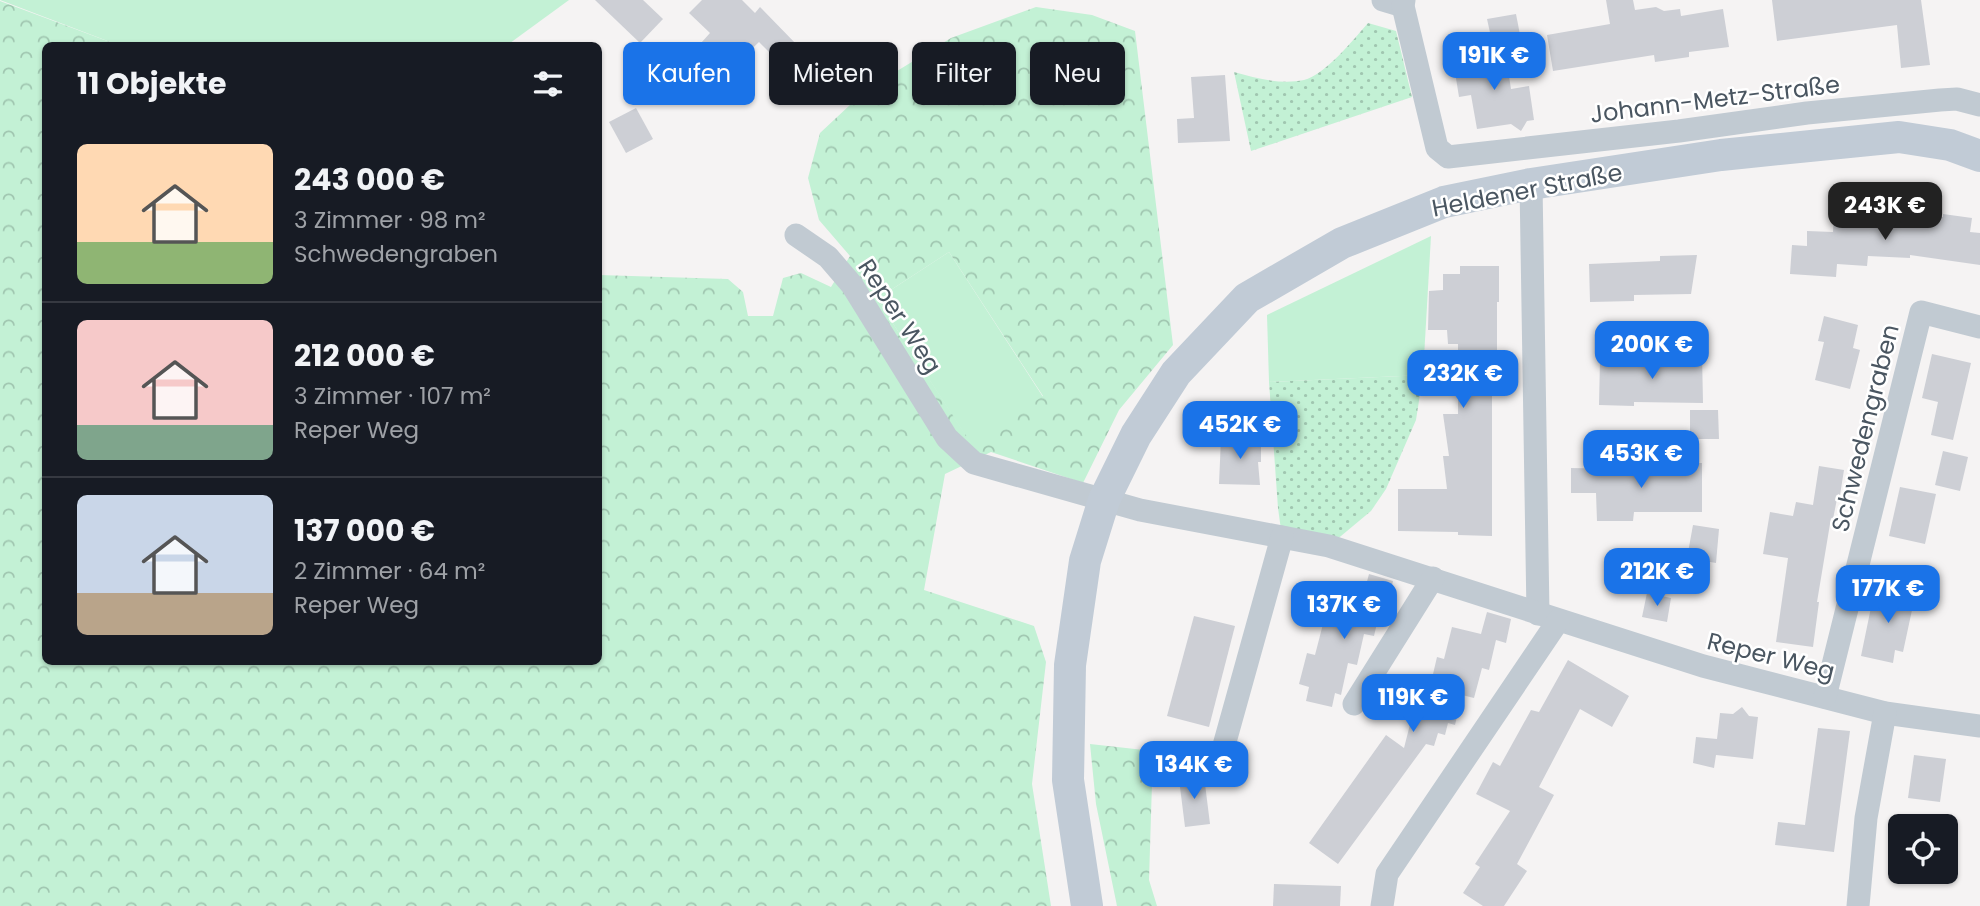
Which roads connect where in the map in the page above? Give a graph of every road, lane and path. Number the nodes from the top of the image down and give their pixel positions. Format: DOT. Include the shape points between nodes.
graph roads {
  1 [pos="1396,2"];
  2 [pos="1980,105"];
  3 [pos="1980,156"];
  4 [pos="1531,184"];
  5 [pos="796,235"];
  6 [pos="1980,327"];
  7 [pos="1104,500"];
  8 [pos="1282,537"];
  9 [pos="1433,579"];
  10 [pos="1548,618"];
  11 [pos="1825,697"];
  12 [pos="1354,704"];
  13 [pos="1885,713"];
  14 [pos="1980,726"];
  15 [pos="1223,749"];
  16 [pos="1087,906"];
  17 [pos="1382,906"];
  18 [pos="1858,906"];
  1 -- 2 [label="street, Johann-Metz-Straße" via="1437,148 1448,156 1927,101 1957,99"];
  3 -- 4 [label="main road, Heldener Straße" via="1950,145 1899,137 1721,155"];
  4 -- 7 [label="main road, Heldener Straße" via="1444,202 1342,243 1247,298 1176,373 1136,435"];
  4 -- 10 [label="street"];
  5 -- 7 [label="street, Reper Weg" via="828,257 852,285 947,438 974,463"];
  6 -- 11 [label="street, Schwedengraben" via="1921,312"];
  7 -- 8 [label="street, Reper Weg"];
  7 -- 16 [label="main road, Heldener Straße" via="1085,561 1070,665 1068,780"];
  8 -- 9 [label="street, Reper Weg" via="1329,546"];
  8 -- 15 [label="street"];
  9 -- 10 [label="street, Reper Weg"];
  9 -- 12 [label="street"];
  10 -- 11 [label="street, Reper Weg" via="1703,666"];
  10 -- 17 [label="street" via="1387,874"];
  11 -- 13 [label="street, Reper Weg"];
  13 -- 14 [label="street, Reper Weg"];
  13 -- 18 [label="street" via="1866,818"];
}
